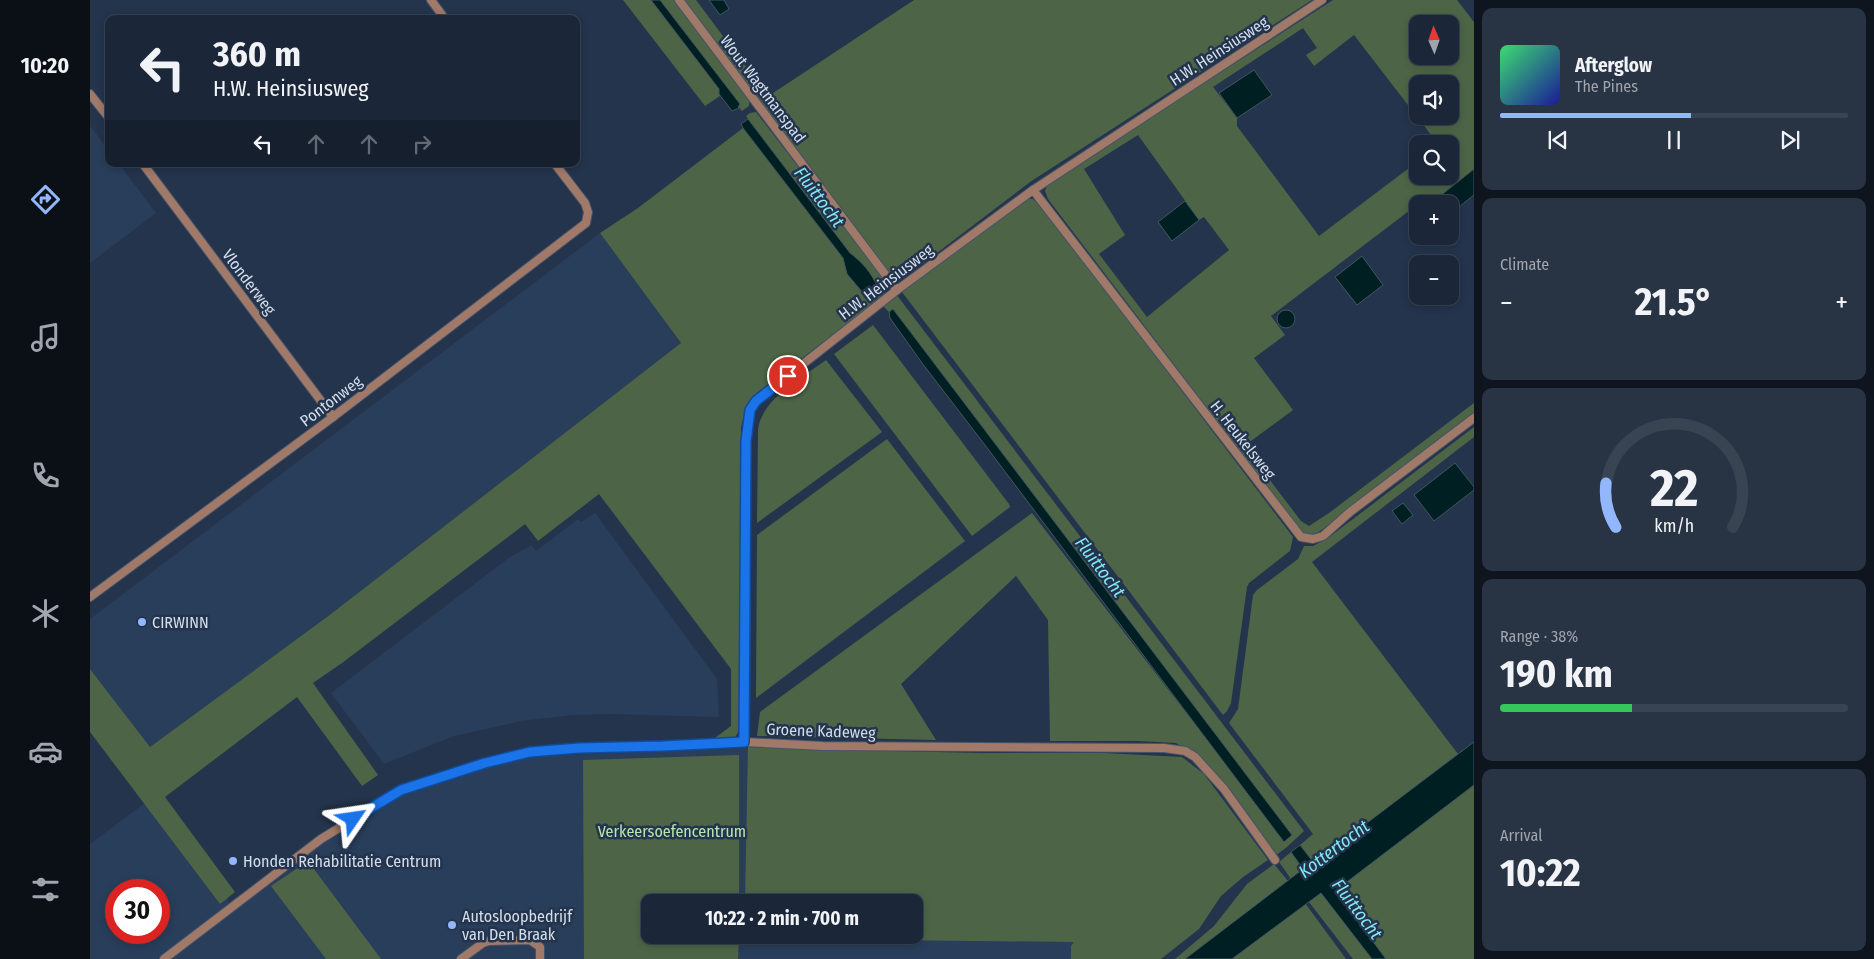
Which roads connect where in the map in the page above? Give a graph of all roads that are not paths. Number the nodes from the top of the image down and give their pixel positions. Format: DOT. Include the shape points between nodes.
graph roads {
  1 [pos="431,0"];
  2 [pos="678,0"];
  3 [pos="1322,0"];
  4 [pos="442,15"];
  5 [pos="90,94"];
  6 [pos="105,113"];
  7 [pos="145,167"];
  8 [pos="557,167"];
  9 [pos="1033,190"];
  10 [pos="897,290"];
  11 [pos="333,417"];
  12 [pos="1474,418"];
  13 [pos="90,596"];
  14 [pos="744,742"];
  15 [pos="1275,860"];
  16 [pos="164,959"];
  17 [pos="461,959"];
  18 [pos="540,959"];
  1 -- 4 [label="street"];
  2 -- 10 [label="street, Wout Wagtmanspad"];
  3 -- 9 [label="street, H.W. Heinsiusweg"];
  5 -- 6 [label="street"];
  7 -- 11 [label="street, Vlonderweg"];
  8 -- 11 [label="street, Pontonweg" via="585,203 588,212 586,223"];
  9 -- 10 [label="street, H.W. Heinsiusweg"];
  9 -- 12 [label="street, H. Heukelsweg" via="1301,537 1313,539 1323,536"];
  10 -- 14 [label="street, H.W. Heinsiusweg" via="756,401 750,410 746,441"];
  11 -- 13 [label="street, Pontonweg"];
  14 -- 15 [label="street, Groene Kadeweg" via="823,746 1164,748 1185,751 1195,757 1224,789"];
  14 -- 16 [label="street, Groene Kadeweg" via="530,752 401,790 321,839"];
  17 -- 18 [label="street" via="489,941 530,940 540,946"];
}
